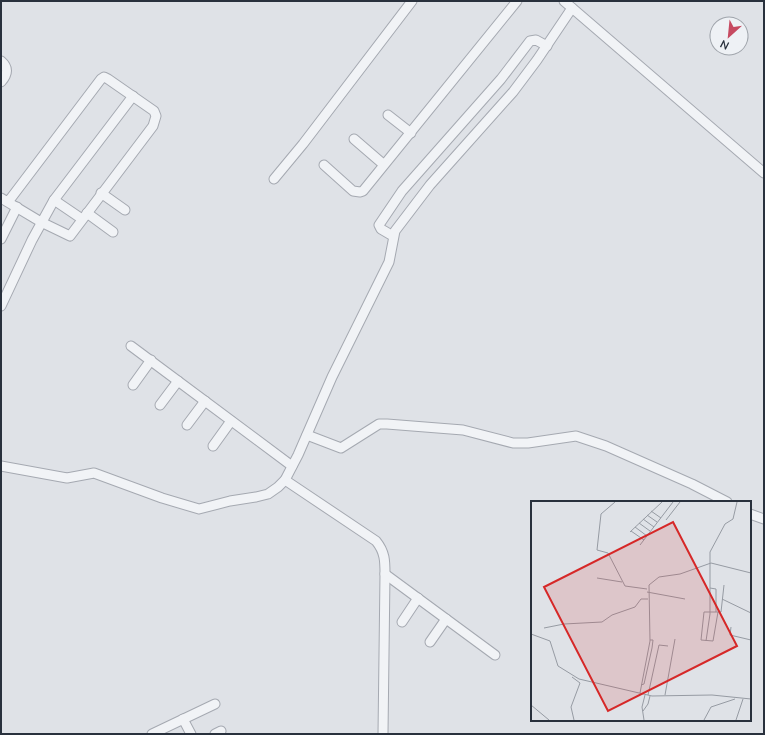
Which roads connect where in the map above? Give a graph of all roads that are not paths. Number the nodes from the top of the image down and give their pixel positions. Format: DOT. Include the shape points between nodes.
graph roads {
  1 [pos="412,1"];
  2 [pos="517,1"];
  3 [pos="564,1"];
  4 [pos="572,8"];
  5 [pos="547,46"];
  6 [pos="1,61"];
  7 [pos="1,82"];
  8 [pos="133,96"];
  9 [pos="388,115"];
  10 [pos="411,133"];
  11 [pos="354,138"];
  12 [pos="324,164"];
  13 [pos="383,164"];
  14 [pos="764,173"];
  15 [pos="274,179"];
  16 [pos="101,193"];
  17 [pos="5,200"];
  18 [pos="54,200"];
  19 [pos="17,207"];
  20 [pos="125,210"];
  21 [pos="84,216"];
  22 [pos="41,222"];
  23 [pos="113,232"];
  24 [pos="393,236"];
  25 [pos="1,239"];
  26 [pos="1,306"];
  27 [pos="131,346"];
  28 [pos="151,360"];
  29 [pos="178,381"];
  30 [pos="133,385"];
  31 [pos="205,401"];
  32 [pos="160,405"];
  33 [pos="231,421"];
  34 [pos="187,425"];
  35 [pos="306,435"];
  36 [pos="213,446"];
  37 [pos="1,466"];
  38 [pos="292,466"];
  39 [pos="285,480"];
  40 [pos="725,501"];
  41 [pos="751,514"];
  42 [pos="764,519"];
  43 [pos="385,574"];
  44 [pos="418,598"];
  45 [pos="446,619"];
  46 [pos="402,622"];
  47 [pos="430,642"];
  48 [pos="495,655"];
  49 [pos="215,704"];
  50 [pos="183,719"];
  51 [pos="156,733"];
  52 [pos="191,734"];
  53 [pos="383,734"];
  1 -- 15 [label="street"];
  2 -- 10 [label="street"];
  3 -- 4 [label="street"];
  4 -- 5 [label="street"];
  4 -- 14 [label="street"];
  5 -- 24 [label="street" via="513,92 430,185"];
  5 -- 24 [label="street" via="536,40 530,41 501,79 402,191 379,225"];
  6 -- 7 [label="street" via="7,68"];
  8 -- 16 [label="street" via="154,111 156,121"];
  8 -- 17 [label="street" via="108,79 101,79"];
  8 -- 18 [label="street"];
  9 -- 10 [label="street"];
  10 -- 13 [label="street"];
  11 -- 13 [label="street"];
  12 -- 13 [label="street" via="353,191 360,192"];
  16 -- 20 [label="street"];
  16 -- 21 [label="street"];
  17 -- 19 [label="street"];
  18 -- 21 [label="street"];
  18 -- 22 [label="street"];
  19 -- 22 [label="street"];
  19 -- 25 [label="street"];
  21 -- 22 [label="street" via="70,236"];
  21 -- 23 [label="street"];
  22 -- 26 [label="street"];
  24 -- 35 [label="street" via="389,262"];
  27 -- 28 [label="street"];
  28 -- 29 [label="street"];
  28 -- 30 [label="street"];
  29 -- 31 [label="street"];
  29 -- 32 [label="street"];
  31 -- 33 [label="street"];
  31 -- 34 [label="street"];
  33 -- 36 [label="street"];
  33 -- 38 [label="street"];
  35 -- 38 [label="street"];
  35 -- 40 [label="street" via="341,448 379,424 463,430 513,443 576,436 606,446"];
  37 -- 39 [label="street" via="67,478 94,473 199,509 268,494"];
  38 -- 39 [label="street"];
  39 -- 43 [label="street" via="376,541 383,553"];
  41 -- 42 [label="street"];
  43 -- 44 [label="street"];
  43 -- 53 [label="street"];
  44 -- 45 [label="street"];
  44 -- 46 [label="street"];
  45 -- 47 [label="street"];
  45 -- 48 [label="street"];
  49 -- 50 [label="street"];
  50 -- 51 [label="street"];
  50 -- 52 [label="street"];
}
